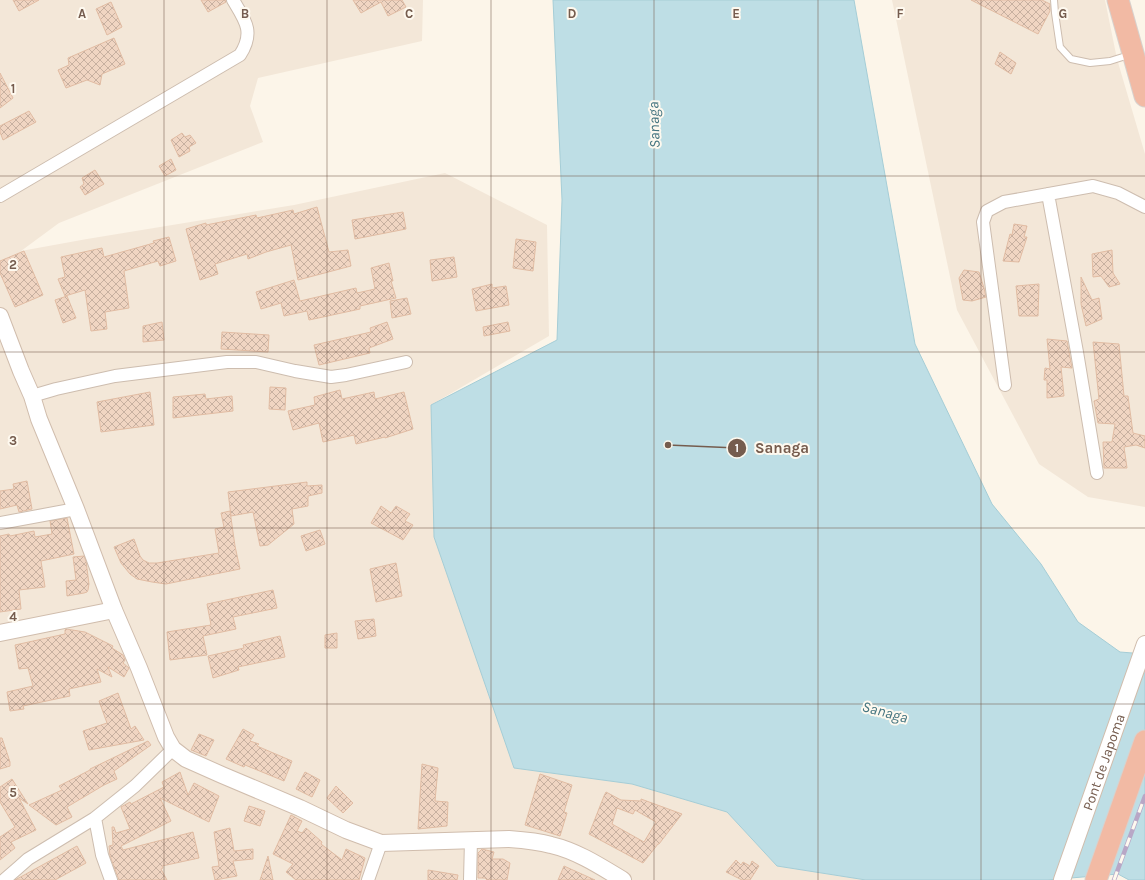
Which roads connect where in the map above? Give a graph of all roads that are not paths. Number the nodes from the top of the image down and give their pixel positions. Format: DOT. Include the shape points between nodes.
graph roads {
  1 [pos="233,0"];
  2 [pos="1054,0"];
  3 [pos="1118,0"];
  4 [pos="1133,54"];
  5 [pos="1145,96"];
  6 [pos="1048,194"];
  7 [pos="0,196"];
  8 [pos="1145,207"];
  9 [pos="0,316"];
  10 [pos="406,362"];
  11 [pos="1005,385"];
  12 [pos="32,396"];
  13 [pos="1097,473"];
  14 [pos="76,509"];
  15 [pos="0,523"];
  16 [pos="114,610"];
  17 [pos="0,633"];
  18 [pos="1145,644"];
  19 [pos="1145,741"];
  20 [pos="173,749"];
  21 [pos="95,818"];
  22 [pos="471,840"];
  23 [pos="381,843"];
  24 [pos="4,880"];
  25 [pos="111,880"];
  26 [pos="368,880"];
  27 [pos="470,880"];
  28 [pos="622,880"];
  29 [pos="1062,880"];
  30 [pos="1096,880"];
  1 -- 7 [label="street" via="246,22 248,33 246,46 240,55"];
  2 -- 4 [label="lane" via="1060,47 1072,59 1090,63 1110,61"];
  3 -- 4 [label="highway"];
  4 -- 5 [label="highway"];
  6 -- 8 [label="street" via="1093,186 1118,193"];
  6 -- 11 [label="street" via="1004,202 987,211 983,222"];
  6 -- 13 [label="street"];
  9 -- 12 [label="street"];
  10 -- 12 [label="street" via="331,377 256,362 227,362 115,376"];
  12 -- 14 [label="street"];
  14 -- 15 [label="street"];
  14 -- 16 [label="street"];
  16 -- 17 [label="street"];
  16 -- 20 [label="street"];
  18 -- 29 [label="street, Pont de Japoma"];
  19 -- 30 [label="highway"];
  20 -- 21 [label="street" via="135,786"];
  20 -- 23 [label="street" via="186,759"];
  21 -- 24 [label="street" via="28,860"];
  21 -- 25 [label="street" via="102,855"];
  22 -- 23 [label="street"];
  22 -- 27 [label="street"];
  22 -- 28 [label="street" via="508,839 552,845 590,860"];
  23 -- 26 [label="street"];
}
